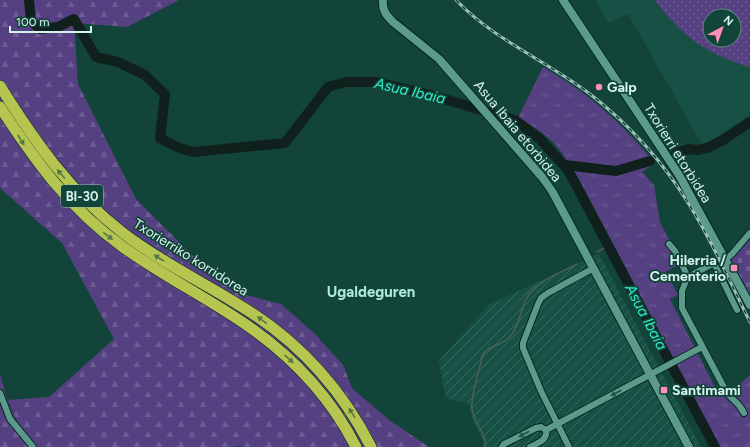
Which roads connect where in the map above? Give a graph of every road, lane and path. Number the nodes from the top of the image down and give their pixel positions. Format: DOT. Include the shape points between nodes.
graph roads {
  1 [pos="383,0"];
  2 [pos="563,0"];
  3 [pos="0,86"];
  4 [pos="0,107"];
  5 [pos="750,233"];
  6 [pos="669,244"];
  7 [pos="726,259"];
  8 [pos="594,268"];
  9 [pos="688,277"];
  10 [pos="750,305"];
  11 [pos="737,310"];
  12 [pos="702,347"];
  13 [pos="650,375"];
  14 [pos="0,393"];
  15 [pos="744,413"];
  16 [pos="558,425"];
  17 [pos="546,430"];
  18 [pos="33,447"];
  19 [pos="356,447"];
  20 [pos="371,447"];
  21 [pos="502,447"];
  22 [pos="530,447"];
  23 [pos="569,447"];
  24 [pos="689,447"];
  1 -- 8 [label="street, Asua Ibaia etorbidea" via="384,11 392,22 439,59 552,191"];
  2 -- 7 [label="street, Txorierri etorbidea" via="663,149"];
  20 -- 3 [label="highway, Txorierriko korridorea / BI-30, one-way" via="339,395 297,348 251,312 144,248 85,200 47,157"];
  4 -- 19 [label="highway, Txorierriko korridorea / BI-30, one-way" via="37,163 85,216 141,260 248,326 278,349 322,394 342,421"];
  5 -- 7 [label="street"];
  6 -- 9 [label="street"];
  7 -- 10 [label="street, Txorierri etorbidea"];
  8 -- 13 [label="street, Asua Ibaia etorbidea"];
  8 -- 16 [label="street" via="541,298 523,343 541,391"];
  9 -- 11 [label="street" via="714,263"];
  9 -- 12 [label="street" via="682,291 682,308"];
  12 -- 13 [label="street"];
  12 -- 15 [label="street" via="727,393 739,403"];
  13 -- 16 [label="street, one-way"];
  13 -- 24 [label="street, Asua Ibaia etorbidea"];
  14 -- 18 [label="street" via="10,419"];
  16 -- 17 [label="street"];
  16 -- 23 [label="street"];
  17 -- 21 [label="street, one-way" via="541,426"];
  17 -- 22 [label="street" via="545,439"];
}
